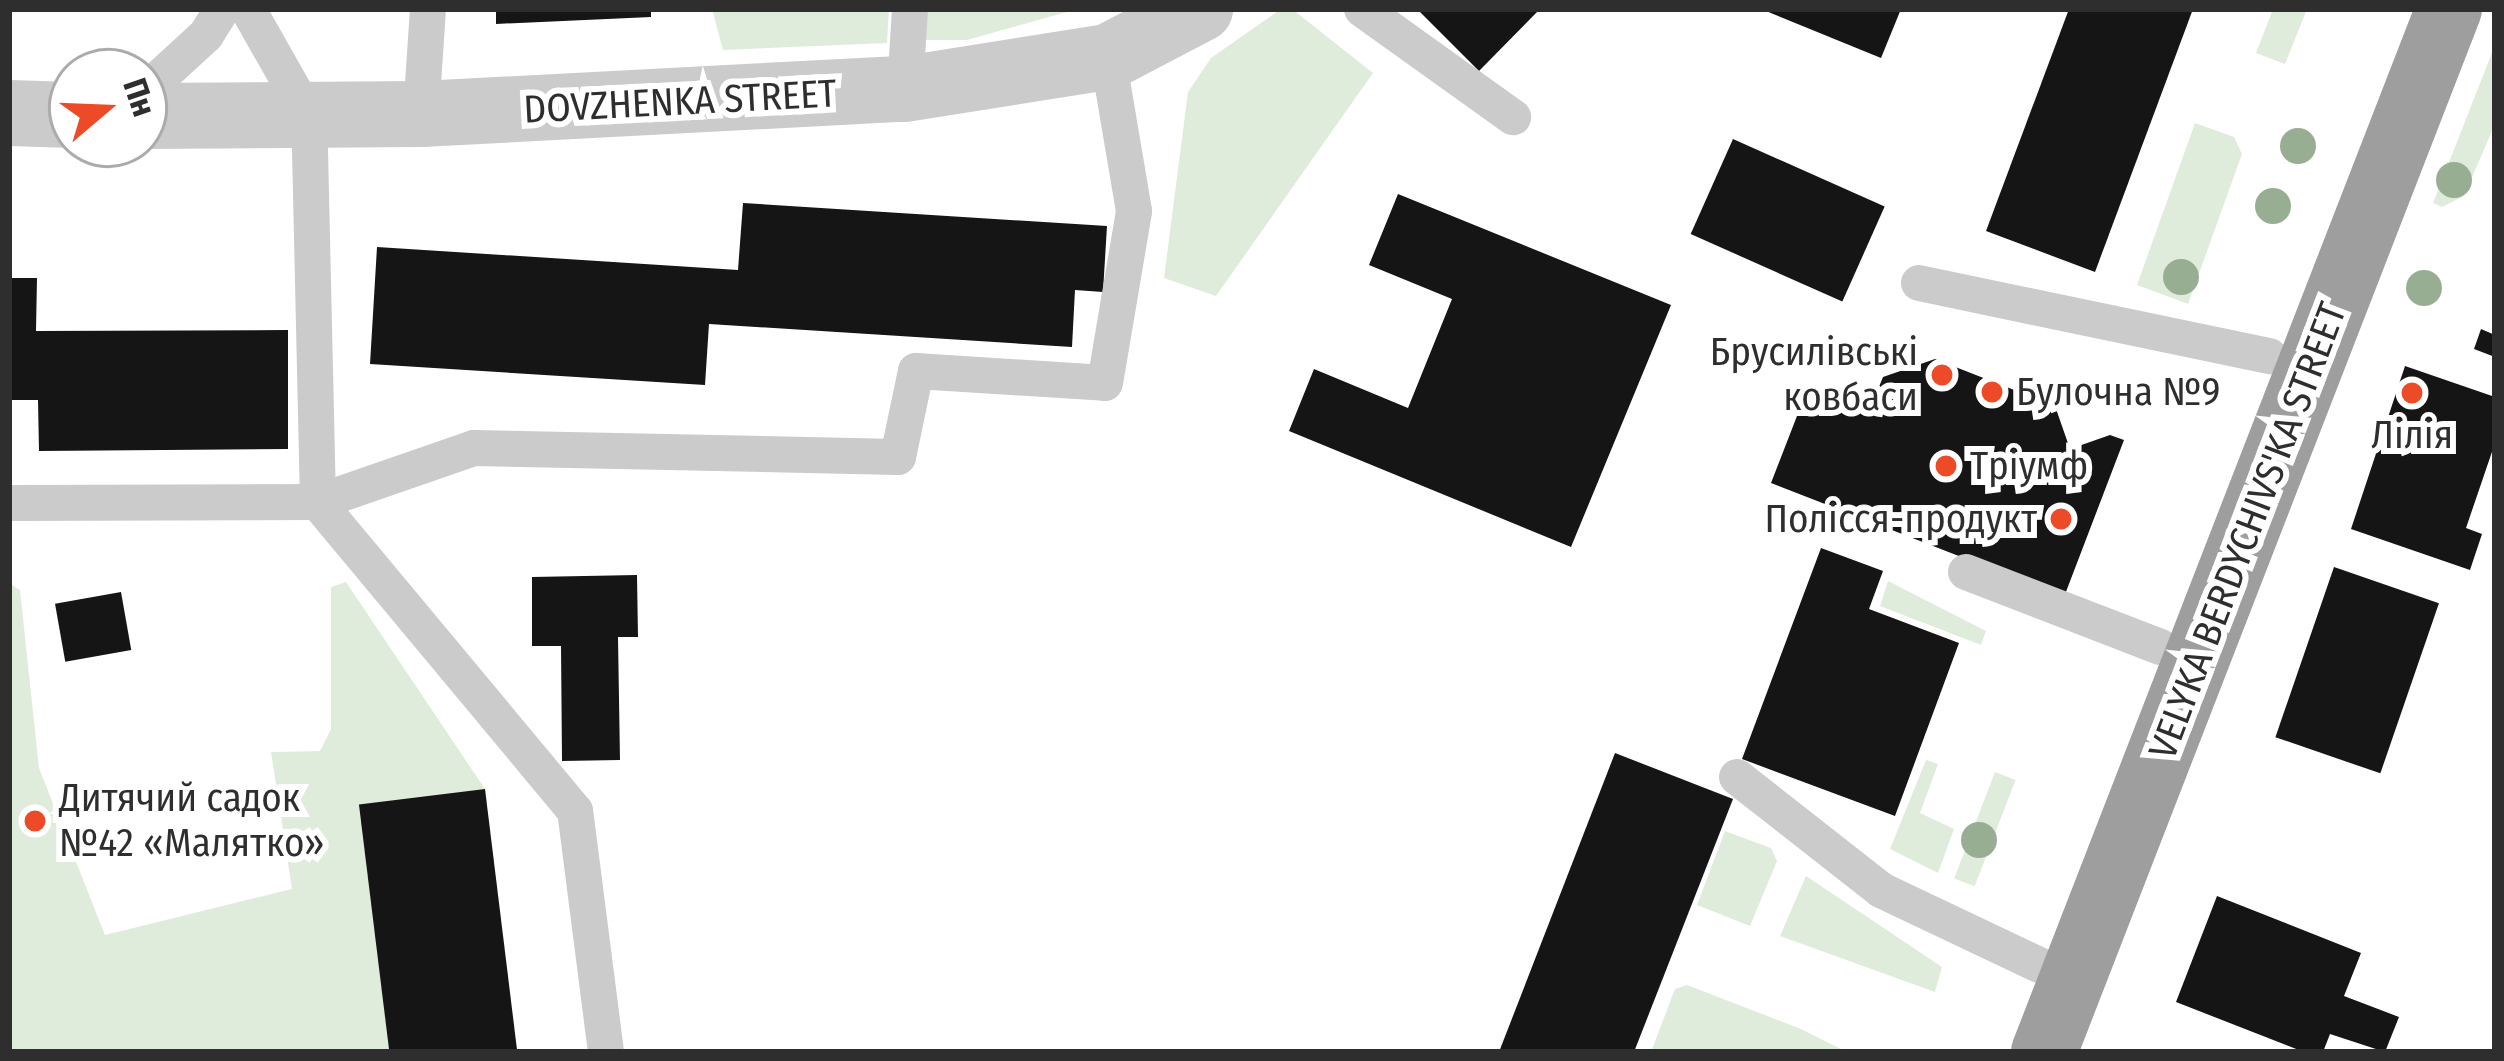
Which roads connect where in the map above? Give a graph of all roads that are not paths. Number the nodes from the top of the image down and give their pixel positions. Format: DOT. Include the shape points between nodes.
graph roads {
  1 [pos="222,9"];
  2 [pos="248,9"];
  3 [pos="428,9"];
  4 [pos="910,9"];
  5 [pos="1200,9"];
  6 [pos="1362,9"];
  7 [pos="2404,9"];
  8 [pos="2449,9"];
  9 [pos="1108,57"];
  10 [pos="168,70"];
  11 [pos="905,89"];
  12 [pos="9,113"];
  13 [pos="48,114"];
  14 [pos="421,114"];
  15 [pos="168,116"];
  16 [pos="1513,116"];
  17 [pos="309,117"];
  18 [pos="1919,283"];
  19 [pos="2269,356"];
  20 [pos="318,502"];
  21 [pos="9,503"];
  22 [pos="1966,572"];
  23 [pos="2160,647"];
  24 [pos="1737,777"];
  25 [pos="2039,965"];
  26 [pos="606,1052"];
  27 [pos="2006,1052"];
  28 [pos="2044,1052"];
  1 -- 10 [label="lane"];
  2 -- 17 [label="lane"];
  3 -- 14 [label="lane"];
  4 -- 11 [label="lane"];
  5 -- 9 [label="street, DOVZHENKA STREET"];
  6 -- 16 [label="lane"];
  7 -- 19 [label="highway"];
  8 -- 28 [label="highway, VELYKA BERDYCHIVS'KA STREET"];
  9 -- 11 [label="street, DOVZHENKA STREET"];
  9 -- 20 [label="lane" via="1134,211 1105,382 916,371 898,457 474,448"];
  11 -- 14 [label="street, DOVZHENKA STREET"];
  12 -- 13 [label="street"];
  14 -- 17 [label="street, DOVZHENKA STREET"];
  15 -- 17 [label="street, DOVZHENKA STREET"];
  17 -- 20 [label="lane"];
  18 -- 19 [label="lane"];
  19 -- 23 [label="highway"];
  20 -- 21 [label="lane"];
  20 -- 26 [label="lane" via="575,811"];
  22 -- 23 [label="lane"];
  23 -- 25 [label="highway"];
  24 -- 25 [label="lane" via="1881,890"];
  25 -- 27 [label="highway"];
}
